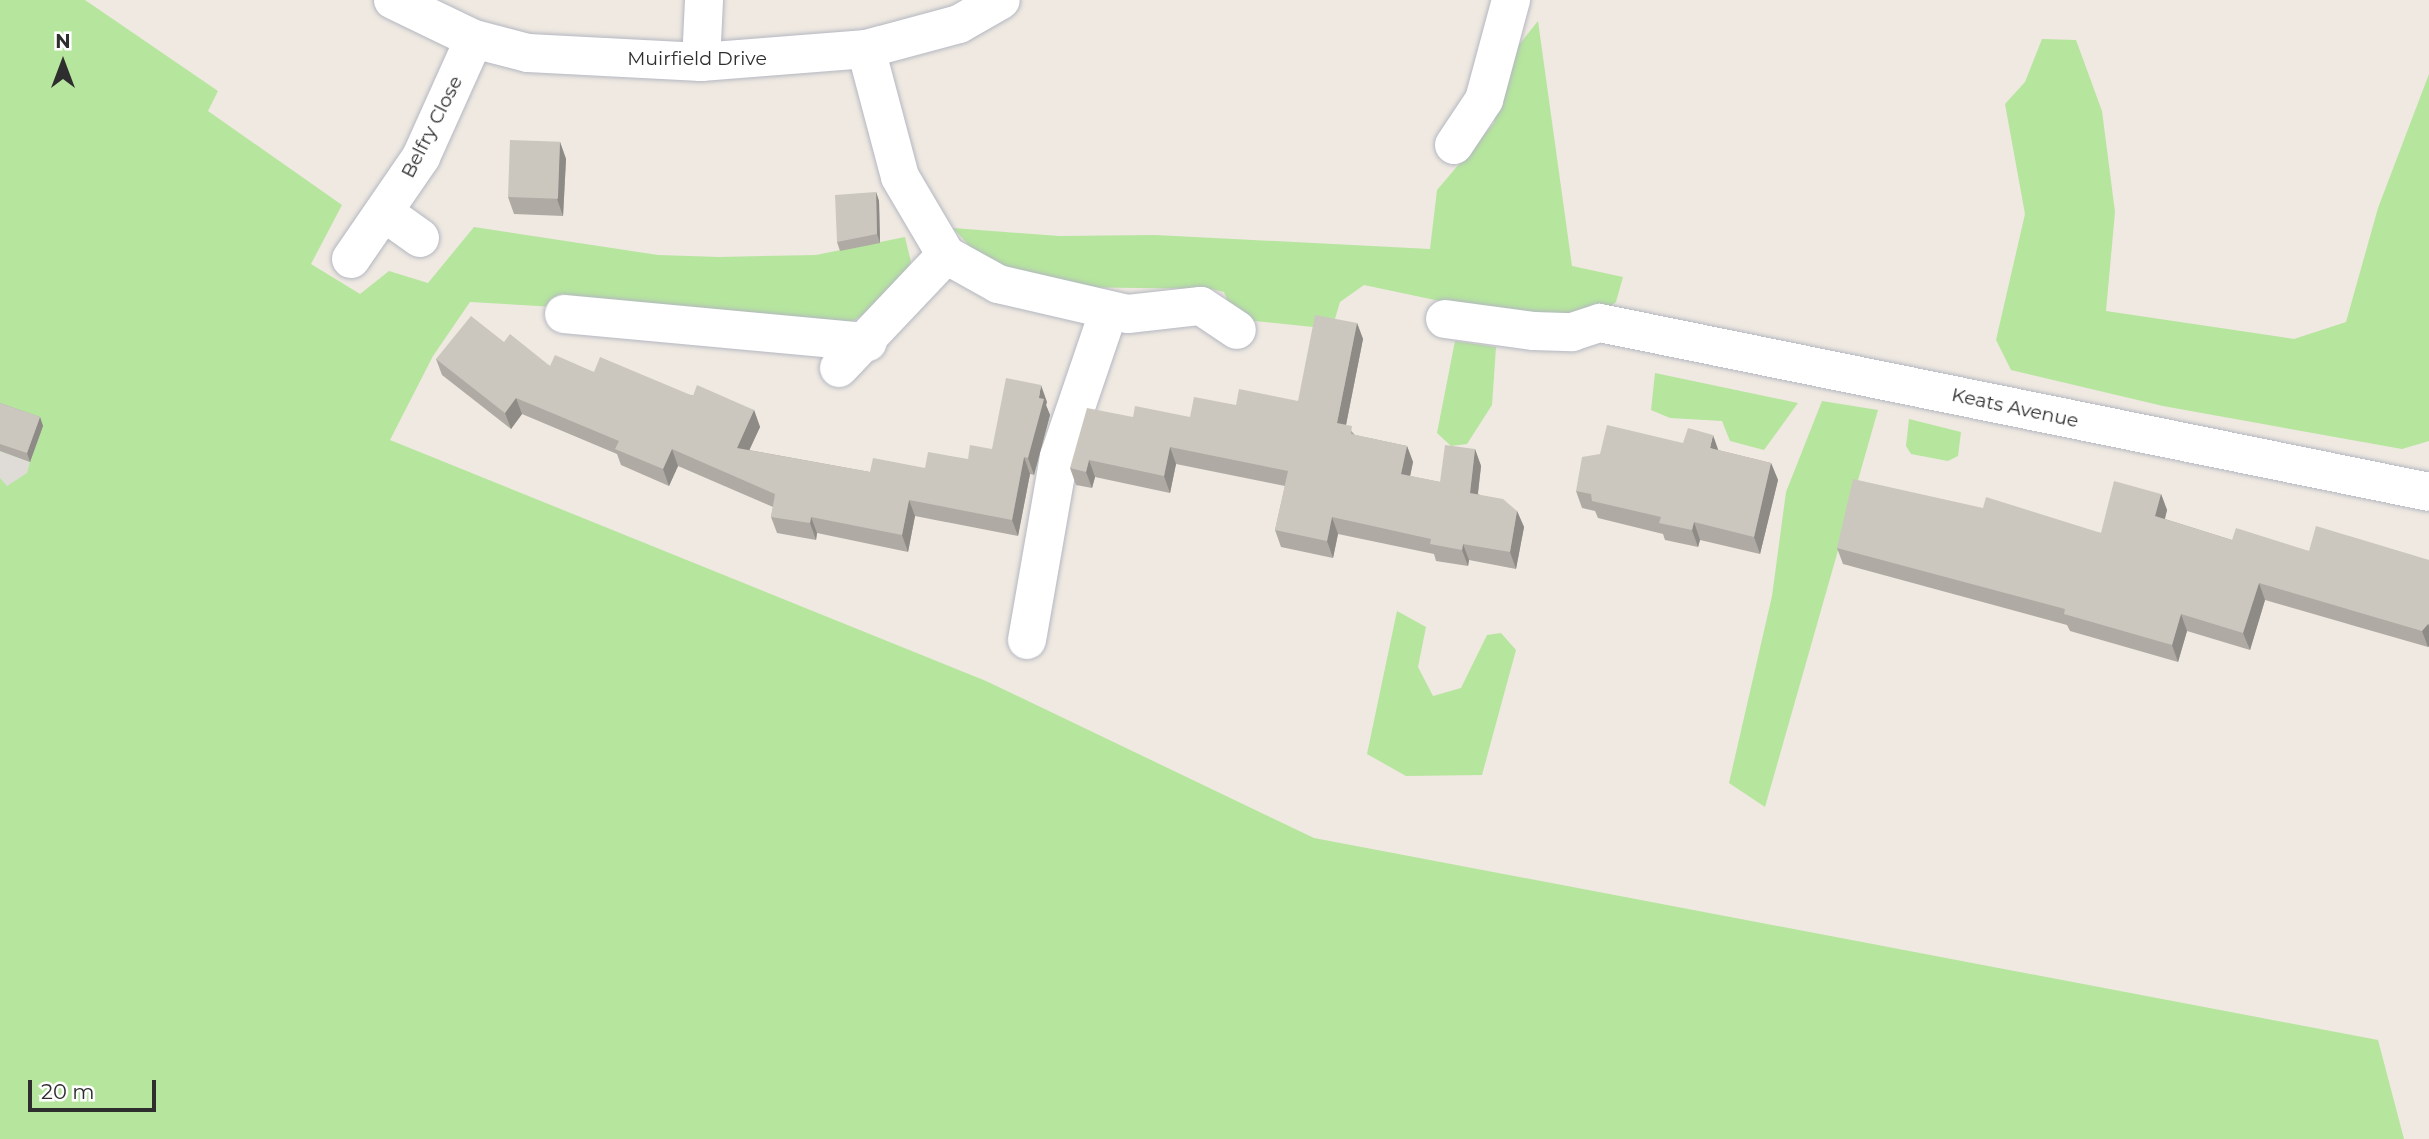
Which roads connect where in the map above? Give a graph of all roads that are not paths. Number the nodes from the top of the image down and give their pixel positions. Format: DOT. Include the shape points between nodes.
graph roads {
  1 [pos="393,0"];
  2 [pos="704,0"];
  3 [pos="1001,0"];
  4 [pos="1511,0"];
  5 [pos="474,39"];
  6 [pos="866,49"];
  7 [pos="701,62"];
  8 [pos="1454,145"];
  9 [pos="385,214"];
  10 [pos="420,238"];
  11 [pos="946,255"];
  12 [pos="351,259"];
  13 [pos="1109,310"];
  14 [pos="564,314"];
  15 [pos="1445,319"];
  16 [pos="1237,330"];
  17 [pos="868,342"];
  18 [pos="839,368"];
  19 [pos="2429,492"];
  20 [pos="1027,640"];
  1 -- 5 [label="street, Muirfield Drive"];
  2 -- 7 [label="street"];
  3 -- 6 [label="street, Muirfield Drive" via="958,24"];
  4 -- 8 [label="street" via="1484,100"];
  5 -- 7 [label="street, Muirfield Drive" via="528,53"];
  5 -- 9 [label="street, Belfry Close" via="421,157"];
  6 -- 7 [label="street, Muirfield Drive" via="792,59"];
  6 -- 11 [label="street" via="900,177"];
  9 -- 10 [label="street"];
  9 -- 12 [label="street, Belfry Close"];
  11 -- 13 [label="street" via="998,285"];
  11 -- 17 [label="street"];
  13 -- 16 [label="street" via="1128,314 1201,306"];
  13 -- 20 [label="street" via="1059,457"];
  14 -- 17 [label="street"];
  15 -- 19 [label="street, Keats Avenue" via="1572,332 1600,323"];
  17 -- 18 [label="street"];
}
